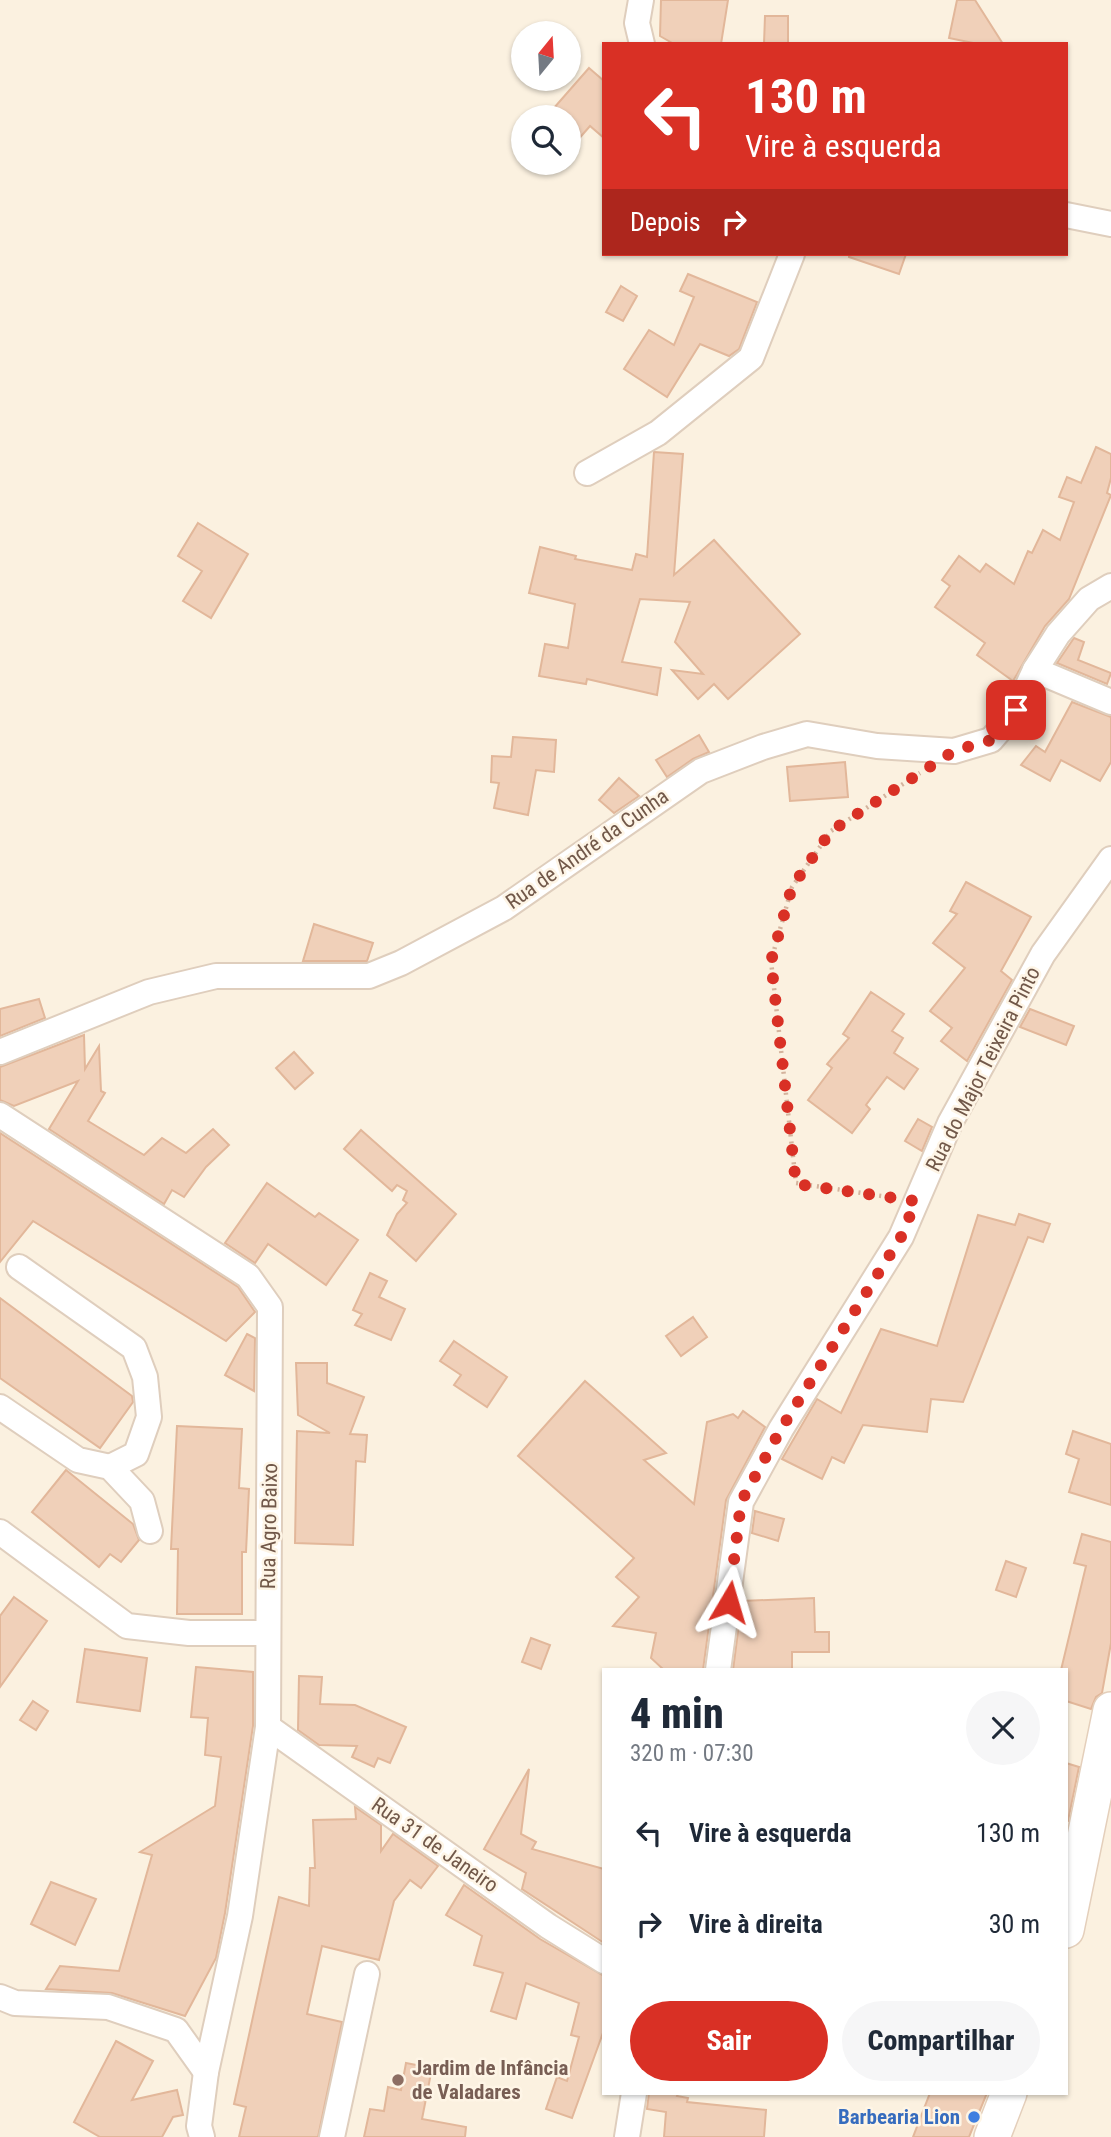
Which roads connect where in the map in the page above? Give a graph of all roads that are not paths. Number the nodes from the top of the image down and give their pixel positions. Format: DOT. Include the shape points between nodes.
graph roads {
  1 [pos="641,0"];
  2 [pos="642,42"];
  3 [pos="1068,215"];
  4 [pos="1111,224"];
  5 [pos="791,256"];
  6 [pos="587,473"];
  7 [pos="1111,586"];
  8 [pos="1035,670"];
  9 [pos="1111,702"];
  10 [pos="1111,859"];
  11 [pos="0,1052"];
  12 [pos="0,1115"];
  13 [pos="19,1267"];
  14 [pos="0,1408"];
  15 [pos="110,1467"];
  16 [pos="150,1531"];
  17 [pos="0,1532"];
  18 [pos="267,1633"];
  19 [pos="718,1668"];
  20 [pos="1111,1710"];
  21 [pos="268,1727"];
  22 [pos="1068,1920"];
  23 [pos="602,1960"];
  24 [pos="367,1974"];
  25 [pos="0,1997"];
  26 [pos="206,2073"];
  27 [pos="634,2095"];
  28 [pos="1008,2095"];
  29 [pos="202,2137"];
  30 [pos="332,2137"];
  31 [pos="627,2137"];
  32 [pos="992,2137"];
  1 -- 2 [label="street" via="637,23"];
  3 -- 4 [label="street"];
  5 -- 6 [label="street" via="751,358 658,433"];
  7 -- 8 [label="street, Rua de André da Cunha" via="1089,600 1058,634"];
  8 -- 9 [label="street"];
  8 -- 11 [label="street, Rua de André da Cunha" via="1016,710 991,740 954,751 877,746 807,734 701,771 504,908 369,976 216,976 149,992"];
  10 -- 19 [label="street, Rua do Major Teixeira Pinto" via="1043,954 950,1123 901,1237 741,1502"];
  12 -- 18 [label="street, Rua Agro Baixo" via="248,1276 270,1307"];
  13 -- 15 [label="street" via="134,1348 145,1377 149,1418 136,1454"];
  14 -- 15 [label="street" via="78,1460"];
  15 -- 16 [label="street" via="142,1501"];
  17 -- 18 [label="street" via="127,1626 189,1633"];
  18 -- 21 [label="street, Rua Agro Baixo"];
  20 -- 22 [label="main road"];
  21 -- 23 [label="street, Rua 31 de Janeiro"];
  21 -- 26 [label="street, Rua Agro Baixo" via="240,1916"];
  24 -- 30 [label="street"];
  25 -- 26 [label="street" via="15,2003 107,2007 176,2029"];
  26 -- 29 [label="street, Rua Agro Baixo" via="199,2126"];
  27 -- 31 [label="street"];
  28 -- 32 [label="main road"];
}
